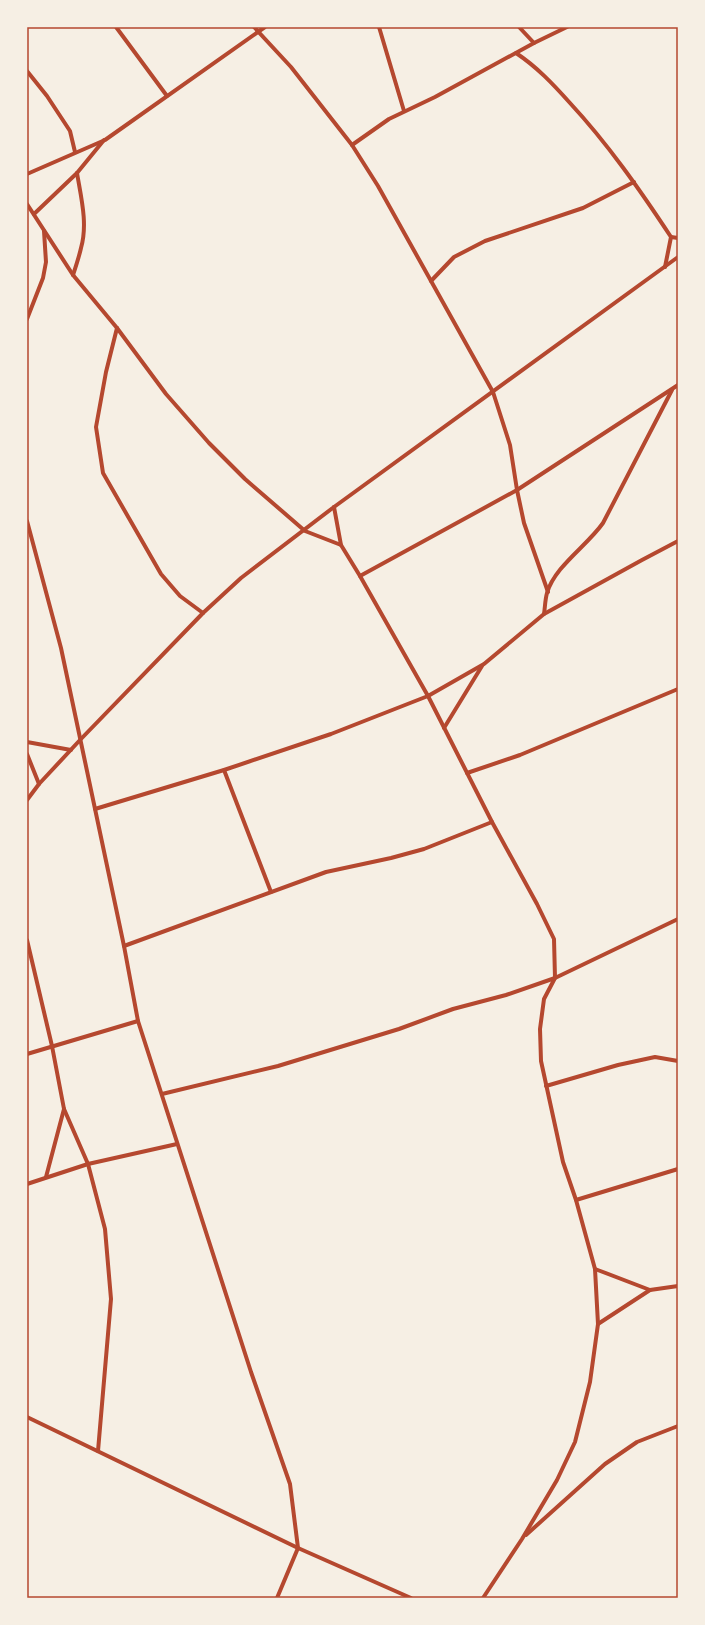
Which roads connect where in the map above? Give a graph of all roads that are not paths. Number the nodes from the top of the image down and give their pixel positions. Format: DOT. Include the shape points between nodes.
graph roads {
  1 [pos="116,27"];
  2 [pos="254,27"];
  3 [pos="266,27"];
  4 [pos="379,27"];
  5 [pos="519,27"];
  6 [pos="566,27"];
  7 [pos="258,32"];
  8 [pos="534,43"];
  9 [pos="516,53"];
  10 [pos="27,71"];
  11 [pos="167,96"];
  12 [pos="404,111"];
  13 [pos="105,140"];
  14 [pos="352,145"];
  15 [pos="75,152"];
  16 [pos="77,173"];
  17 [pos="27,174"];
  18 [pos="634,182"];
  19 [pos="27,204"];
  20 [pos="34,214"];
  21 [pos="44,229"];
  22 [pos="671,237"];
  23 [pos="678,238"];
  24 [pos="678,257"];
  25 [pos="665,267"];
  26 [pos="73,275"];
  27 [pos="431,281"];
  28 [pos="27,319"];
  29 [pos="117,328"];
  30 [pos="678,385"];
  31 [pos="672,389"];
  32 [pos="492,392"];
  33 [pos="517,490"];
  34 [pos="334,507"];
  35 [pos="27,521"];
  36 [pos="305,531"];
  37 [pos="678,541"];
  38 [pos="341,545"];
  39 [pos="360,576"];
  40 [pos="548,592"];
  41 [pos="203,613"];
  42 [pos="544,614"];
  43 [pos="484,664"];
  44 [pos="678,689"];
  45 [pos="428,696"];
  46 [pos="444,728"];
  47 [pos="80,740"];
  48 [pos="27,742"];
  49 [pos="70,750"];
  50 [pos="27,754"];
  51 [pos="224,770"];
  52 [pos="467,773"];
  53 [pos="39,784"];
  54 [pos="27,800"];
  55 [pos="95,809"];
  56 [pos="492,822"];
  57 [pos="272,892"];
  58 [pos="678,919"];
  59 [pos="27,940"];
  60 [pos="124,946"];
  61 [pos="555,978"];
  62 [pos="138,1021"];
  63 [pos="52,1046"];
  64 [pos="27,1054"];
  65 [pos="678,1061"];
  66 [pos="546,1086"];
  67 [pos="162,1094"];
  68 [pos="64,1109"];
  69 [pos="177,1144"];
  70 [pos="88,1164"];
  71 [pos="678,1169"];
  72 [pos="46,1177"];
  73 [pos="27,1184"];
  74 [pos="576,1200"];
  75 [pos="595,1269"];
  76 [pos="678,1286"];
  77 [pos="650,1290"];
  78 [pos="598,1324"];
  79 [pos="27,1417"];
  80 [pos="678,1426"];
  81 [pos="98,1451"];
  82 [pos="522,1539"];
  83 [pos="298,1548"];
  84 [pos="277,1598"];
  85 [pos="411,1598"];
  86 [pos="483,1598"];
  1 -- 11 [label="street"];
  2 -- 7 [label="street"];
  3 -- 7 [label="street"];
  4 -- 12 [label="street"];
  5 -- 8 [label="street"];
  6 -- 8 [label="street"];
  7 -- 11 [label="street"];
  7 -- 14 [label="street" via="291,66"];
  8 -- 9 [label="street"];
  9 -- 12 [label="street"];
  9 -- 18 [label="street" via="550,81 591,125"];
  10 -- 15 [label="street" via="70,131"];
  11 -- 13 [label="street"];
  12 -- 14 [label="street"];
  13 -- 15 [label="street"];
  13 -- 16 [label="street"];
  14 -- 27 [label="street"];
  15 -- 17 [label="street"];
  16 -- 20 [label="street"];
  16 -- 26 [label="street" via="84,231"];
  18 -- 22 [label="street"];
  18 -- 27 [label="street" via="583,208 486,241 454,257"];
  19 -- 20 [label="street"];
  20 -- 21 [label="street"];
  21 -- 26 [label="street"];
  21 -- 28 [label="street" via="46,262 43,278"];
  22 -- 23 [label="street"];
  22 -- 25 [label="street"];
  24 -- 25 [label="street"];
  25 -- 32 [label="street"];
  26 -- 29 [label="street"];
  27 -- 32 [label="street"];
  29 -- 36 [label="street" via="166,394 209,443 245,479"];
  29 -- 41 [label="street" via="96,427 103,473 161,574 180,596"];
  30 -- 31 [label="street"];
  31 -- 33 [label="street"];
  31 -- 40 [label="street" via="603,523 561,570"];
  32 -- 33 [label="street" via="510,445"];
  32 -- 34 [label="street"];
  33 -- 39 [label="street"];
  33 -- 40 [label="street" via="533,553"];
  34 -- 36 [label="street"];
  34 -- 38 [label="street"];
  35 -- 47 [label="street" via="61,648"];
  36 -- 38 [label="street"];
  36 -- 41 [label="street" via="241,578"];
  37 -- 42 [label="street"];
  38 -- 39 [label="street"];
  39 -- 45 [label="street"];
  40 -- 42 [label="street"];
  41 -- 47 [label="street"];
  42 -- 43 [label="street"];
  43 -- 45 [label="street"];
  43 -- 46 [label="street"];
  44 -- 52 [label="street" via="520,755"];
  45 -- 46 [label="street"];
  45 -- 51 [label="street" via="331,734"];
  46 -- 52 [label="street"];
  47 -- 49 [label="street"];
  47 -- 55 [label="street"];
  48 -- 49 [label="street"];
  49 -- 53 [label="street"];
  50 -- 53 [label="street"];
  51 -- 55 [label="street"];
  51 -- 57 [label="street"];
  52 -- 56 [label="street"];
  53 -- 54 [label="street"];
  55 -- 60 [label="street"];
  56 -- 57 [label="street" via="424,849 326,872"];
  56 -- 61 [label="street" via="554,939"];
  57 -- 60 [label="street"];
  58 -- 61 [label="street"];
  59 -- 63 [label="street"];
  60 -- 62 [label="street"];
  61 -- 66 [label="street" via="544,999 540,1030 541,1061"];
  61 -- 67 [label="street" via="278,1066"];
  62 -- 63 [label="street"];
  62 -- 67 [label="street"];
  63 -- 64 [label="street"];
  63 -- 68 [label="street"];
  65 -- 66 [label="street" via="655,1057"];
  66 -- 74 [label="street" via="563,1162"];
  67 -- 69 [label="street"];
  68 -- 70 [label="street"];
  68 -- 72 [label="street"];
  69 -- 70 [label="street"];
  69 -- 83 [label="street" via="290,1484"];
  70 -- 72 [label="street"];
  70 -- 81 [label="street" via="105,1229 111,1299"];
  71 -- 74 [label="street"];
  72 -- 73 [label="street"];
  74 -- 75 [label="street"];
  75 -- 77 [label="street"];
  75 -- 78 [label="street"];
  76 -- 77 [label="street"];
  77 -- 78 [label="street"];
  78 -- 82 [label="street" via="590,1382 575,1442 557,1480"];
  79 -- 81 [label="street"];
  80 -- 82 [label="street" via="637,1442 605,1464"];
  81 -- 83 [label="street"];
  82 -- 86 [label="street"];
  83 -- 84 [label="street"];
  83 -- 85 [label="street"];
}
